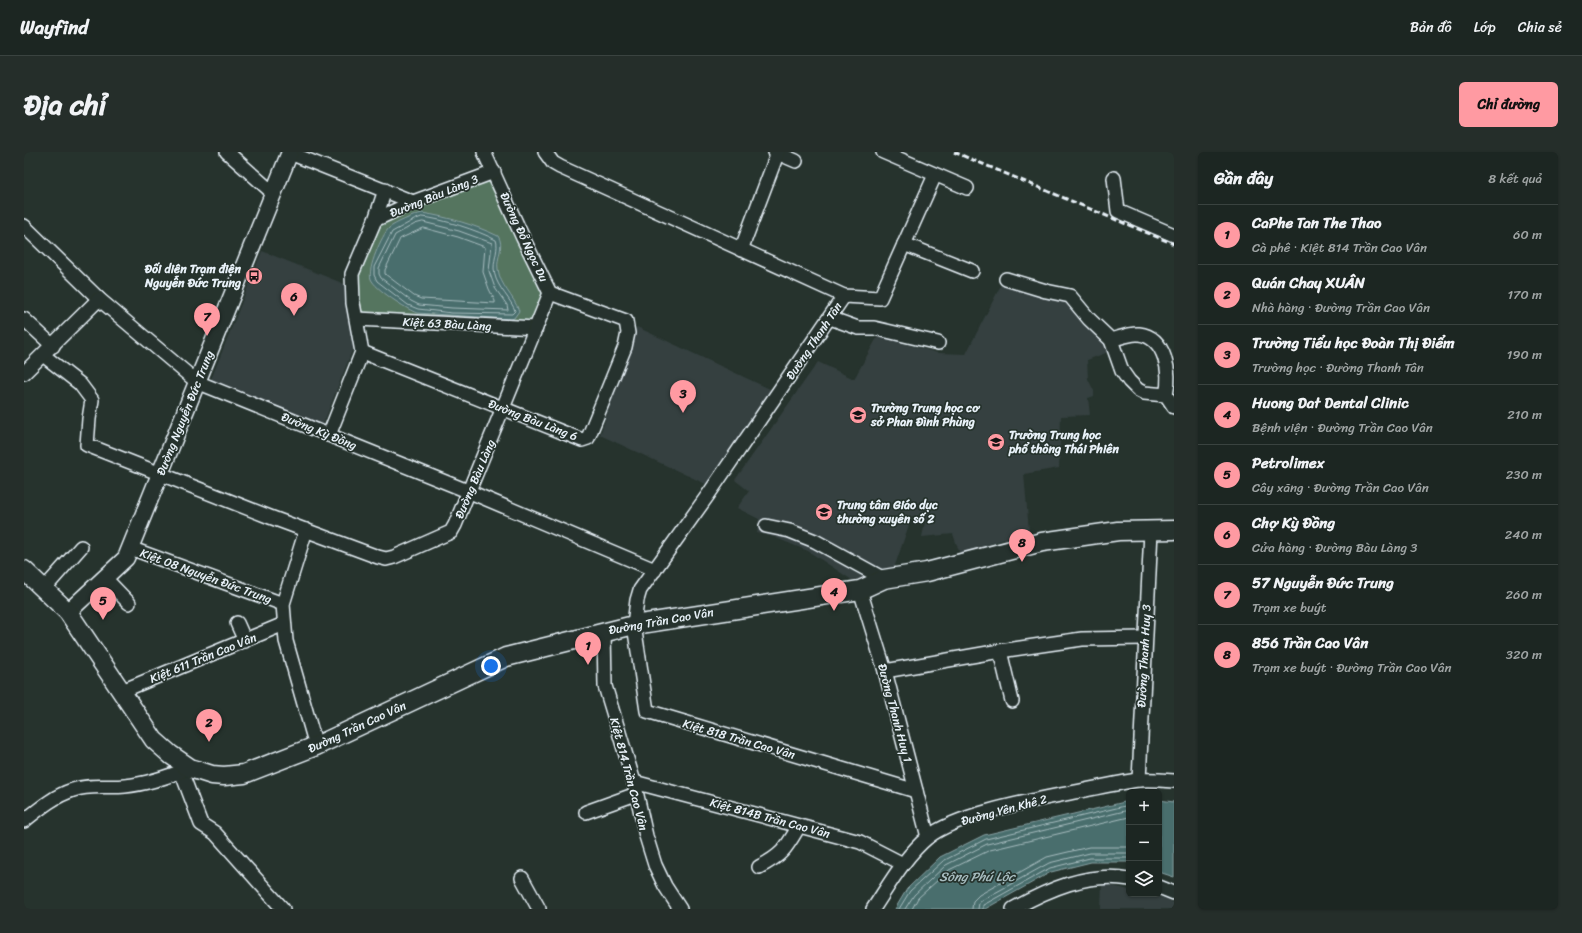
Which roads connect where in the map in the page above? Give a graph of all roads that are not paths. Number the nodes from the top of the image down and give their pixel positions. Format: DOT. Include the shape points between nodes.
graph roads {
  1 [pos="227,152"];
  2 [pos="290,152"];
  3 [pos="484,152"];
  4 [pos="545,152"];
  5 [pos="777,152"];
  6 [pos="883,152"];
  7 [pos="796,161"];
  8 [pos="494,172"];
  9 [pos="935,175"];
  10 [pos="1114,178"];
  11 [pos="967,188"];
  12 [pos="384,190"];
  13 [pos="273,193"];
  14 [pos="413,202"];
  15 [pos="375,220"];
  16 [pos="24,226"];
  17 [pos="1174,235"];
  18 [pos="904,244"];
  19 [pos="741,250"];
  20 [pos="972,271"];
  21 [pos="1006,279"];
  22 [pos="550,293"];
  23 [pos="844,296"];
  24 [pos="99,299"];
  25 [pos="830,318"];
  26 [pos="357,319"];
  27 [pos="24,320"];
  28 [pos="626,321"];
  29 [pos="536,328"];
  30 [pos="1111,340"];
  31 [pos="938,343"];
  32 [pos="53,346"];
  33 [pos="362,352"];
  34 [pos="43,355"];
  35 [pos="24,373"];
  36 [pos="197,382"];
  37 [pos="1166,395"];
  38 [pos="1174,407"];
  39 [pos="503,409"];
  40 [pos="329,435"];
  41 [pos="161,473"];
  42 [pos="470,492"];
  43 [pos="766,526"];
  44 [pos="306,530"];
  45 [pos="1174,530"];
  46 [pos="1150,531"];
  47 [pos="81,547"];
  48 [pos="130,548"];
  49 [pos="24,570"];
  50 [pos="655,570"];
  51 [pos="104,577"];
  52 [pos="884,579"];
  53 [pos="44,589"];
  54 [pos="860,590"];
  55 [pos="129,603"];
  56 [pos="283,604"];
  57 [pos="68,612"];
  58 [pos="237,623"];
  59 [pos="284,624"];
  60 [pos="634,625"];
  61 [pos="604,631"];
  62 [pos="1145,638"];
  63 [pos="245,640"];
  64 [pos="1000,651"];
  65 [pos="885,671"];
  66 [pos="122,691"];
  67 [pos="1012,701"];
  68 [pos="316,746"];
  69 [pos="186,770"];
  70 [pos="1139,780"];
  71 [pos="1174,781"];
  72 [pos="635,788"];
  73 [pos="916,791"];
  74 [pos="586,812"];
  75 [pos="24,822"];
  76 [pos="799,826"];
  77 [pos="928,837"];
  78 [pos="903,864"];
  79 [pos="759,867"];
  80 [pos="522,878"];
  81 [pos="1126,879"];
  82 [pos="1162,888"];
  83 [pos="1174,893"];
  84 [pos="283,909"];
  85 [pos="539,909"];
  86 [pos="680,909"];
  87 [pos="873,909"];
  88 [pos="1013,909"];
  1 -- 13 [label="street"];
  2 -- 12 [label="street"];
  2 -- 13 [label="street, Đường Nguyễn Đức Trung"];
  3 -- 8 [label="street, Đường Đỗ Ngọc Du"];
  4 -- 19 [label="street, Đường Thanh Tân" via="553,163 560,167"];
  5 -- 7 [label="street"];
  5 -- 19 [label="street"];
  6 -- 9 [label="street"];
  8 -- 14 [label="street, Đường Bàu Làng 3"];
  8 -- 22 [label="street, Đường Đỗ Ngọc Du"];
  9 -- 11 [label="street"];
  9 -- 18 [label="street"];
  10 -- 17 [label="street" via="1118,211"];
  12 -- 14 [label="street"];
  12 -- 15 [label="street, Đường Bàu Làng 3"];
  13 -- 36 [label="street, Đường Nguyễn Đức Trung"];
  14 -- 15 [label="street, Đường Bàu Làng 3"];
  15 -- 26 [label="street, Đường Bàu Làng 3" via="352,274 353,302"];
  16 -- 24 [label="street, Đường Kỳ Đồng"];
  18 -- 20 [label="street"];
  18 -- 23 [label="street" via="880,298"];
  19 -- 23 [label="street, Đường Thanh Tân"];
  21 -- 30 [label="street" via="1070,296"];
  22 -- 28 [label="street, Đường Đỗ Ngọc Du"];
  22 -- 29 [label="street, Đường Bàu Làng"];
  23 -- 25 [label="street, Đường Thanh Tân"];
  24 -- 32 [label="street"];
  24 -- 36 [label="street, Đường Kỳ Đồng"];
  25 -- 31 [label="street" via="858,328 874,328"];
  25 -- 50 [label="street, Đường Thanh Tân"];
  26 -- 29 [label="street, Kiệt 63 Bàu Làng"];
  26 -- 33 [label="street, Đường Bàu Làng 3"];
  27 -- 32 [label="street"];
  28 -- 39 [label="street, Đường Bàu Làng 6" via="626,347 588,438 582,440"];
  29 -- 39 [label="street, Đường Bàu Làng"];
  30 -- 37 [label="street" via="1122,371 1138,390"];
  30 -- 37 [label="street" via="1137,334 1154,340 1162,351 1169,377"];
  32 -- 34 [label="street"];
  33 -- 39 [label="street, Đường Bàu Làng 6"];
  33 -- 40 [label="street"];
  34 -- 35 [label="street"];
  34 -- 41 [label="street, Đường Bàu Làng" via="80,384 92,400 87,445"];
  36 -- 40 [label="street, Đường Kỳ Đồng"];
  36 -- 41 [label="street, Đường Nguyễn Đức Trung"];
  37 -- 38 [label="street"];
  39 -- 42 [label="street, Đường Bàu Làng"];
  40 -- 42 [label="street, Đường Kỳ Đồng"];
  41 -- 44 [label="street, Đường Bàu Làng"];
  41 -- 48 [label="street, Đường Nguyễn Đức Trung"];
  42 -- 44 [label="street, Đường Bàu Làng" via="451,532 394,557 378,557"];
  42 -- 50 [label="street, Đường Kỳ Đồng"];
  43 -- 52 [label="street" via="790,531 815,542"];
  44 -- 56 [label="street"];
  45 -- 46 [label="main road, Đường Trần Cao Vân"];
  46 -- 52 [label="main road, Đường Trần Cao Vân" via="1118,531 1042,542 927,572"];
  46 -- 62 [label="street, Đường Thanh Huy 3"];
  47 -- 53 [label="street"];
  48 -- 51 [label="street, Đường Nguyễn Đức Trung" via="126,558"];
  48 -- 56 [label="street, Kiệt 08 Nguyễn Đức Trung"];
  49 -- 53 [label="main road, Đường Trần Cao Vân"];
  50 -- 60 [label="street, Đường Thanh Tân" via="640,590"];
  51 -- 55 [label="street"];
  51 -- 57 [label="street, Đường Nguyễn Đức Trung"];
  52 -- 54 [label="main road, Đường Trần Cao Vân"];
  53 -- 57 [label="main road, Đường Trần Cao Vân"];
  54 -- 60 [label="main road, Đường Trần Cao Vân"];
  54 -- 65 [label="street, Đường Thanh Huy 1"];
  56 -- 59 [label="street"];
  57 -- 66 [label="main road, Đường Trần Cao Vân"];
  58 -- 63 [label="street"];
  59 -- 63 [label="street, Kiệt 611 Trần Cao Vân"];
  59 -- 68 [label="street" via="286,641"];
  60 -- 61 [label="main road, Đường Trần Cao Vân"];
  60 -- 73 [label="street, Kiệt 818 Trần Cao Vân" via="647,711"];
  61 -- 68 [label="main road, Đường Trần Cao Vân" via="506,657"];
  61 -- 72 [label="street, Kiệt 814 Trần Cao Vân" via="605,686"];
  62 -- 64 [label="street" via="1082,639"];
  62 -- 70 [label="street, Đường Thanh Huy 3"];
  63 -- 66 [label="street, Kiệt 611 Trần Cao Vân"];
  64 -- 65 [label="street"];
  64 -- 67 [label="street"];
  65 -- 73 [label="street, Đường Thanh Huy 1"];
  66 -- 69 [label="main road, Đường Trần Cao Vân" via="154,740"];
  68 -- 69 [label="main road, Đường Trần Cao Vân" via="244,774 224,776"];
  69 -- 75 [label="street" via="127,786 89,786 73,790 58,796"];
  69 -- 84 [label="street" via="202,824 215,833"];
  70 -- 71 [label="street, Đường Yên Khê 2"];
  70 -- 77 [label="street, Đường Yên Khê 2" via="988,812 962,820"];
  72 -- 74 [label="street"];
  72 -- 76 [label="street, Kiệt 814B Trần Cao Vân"];
  72 -- 86 [label="street, Kiệt 814 Trần Cao Vân" via="655,865"];
  73 -- 77 [label="street, Đường Thanh Huy 1"];
  76 -- 78 [label="street, Kiệt 814B Trần Cao Vân" via="860,842"];
  76 -- 79 [label="street" via="783,852"];
  77 -- 78 [label="street, Đường Yên Khê 2"];
  78 -- 87 [label="street, Đường Yên Khê 2"];
  80 -- 85 [label="street"];
  81 -- 88 [label="street" via="1091,879 1077,882 1038,895"];
  82 -- 83 [label="street"];
}
